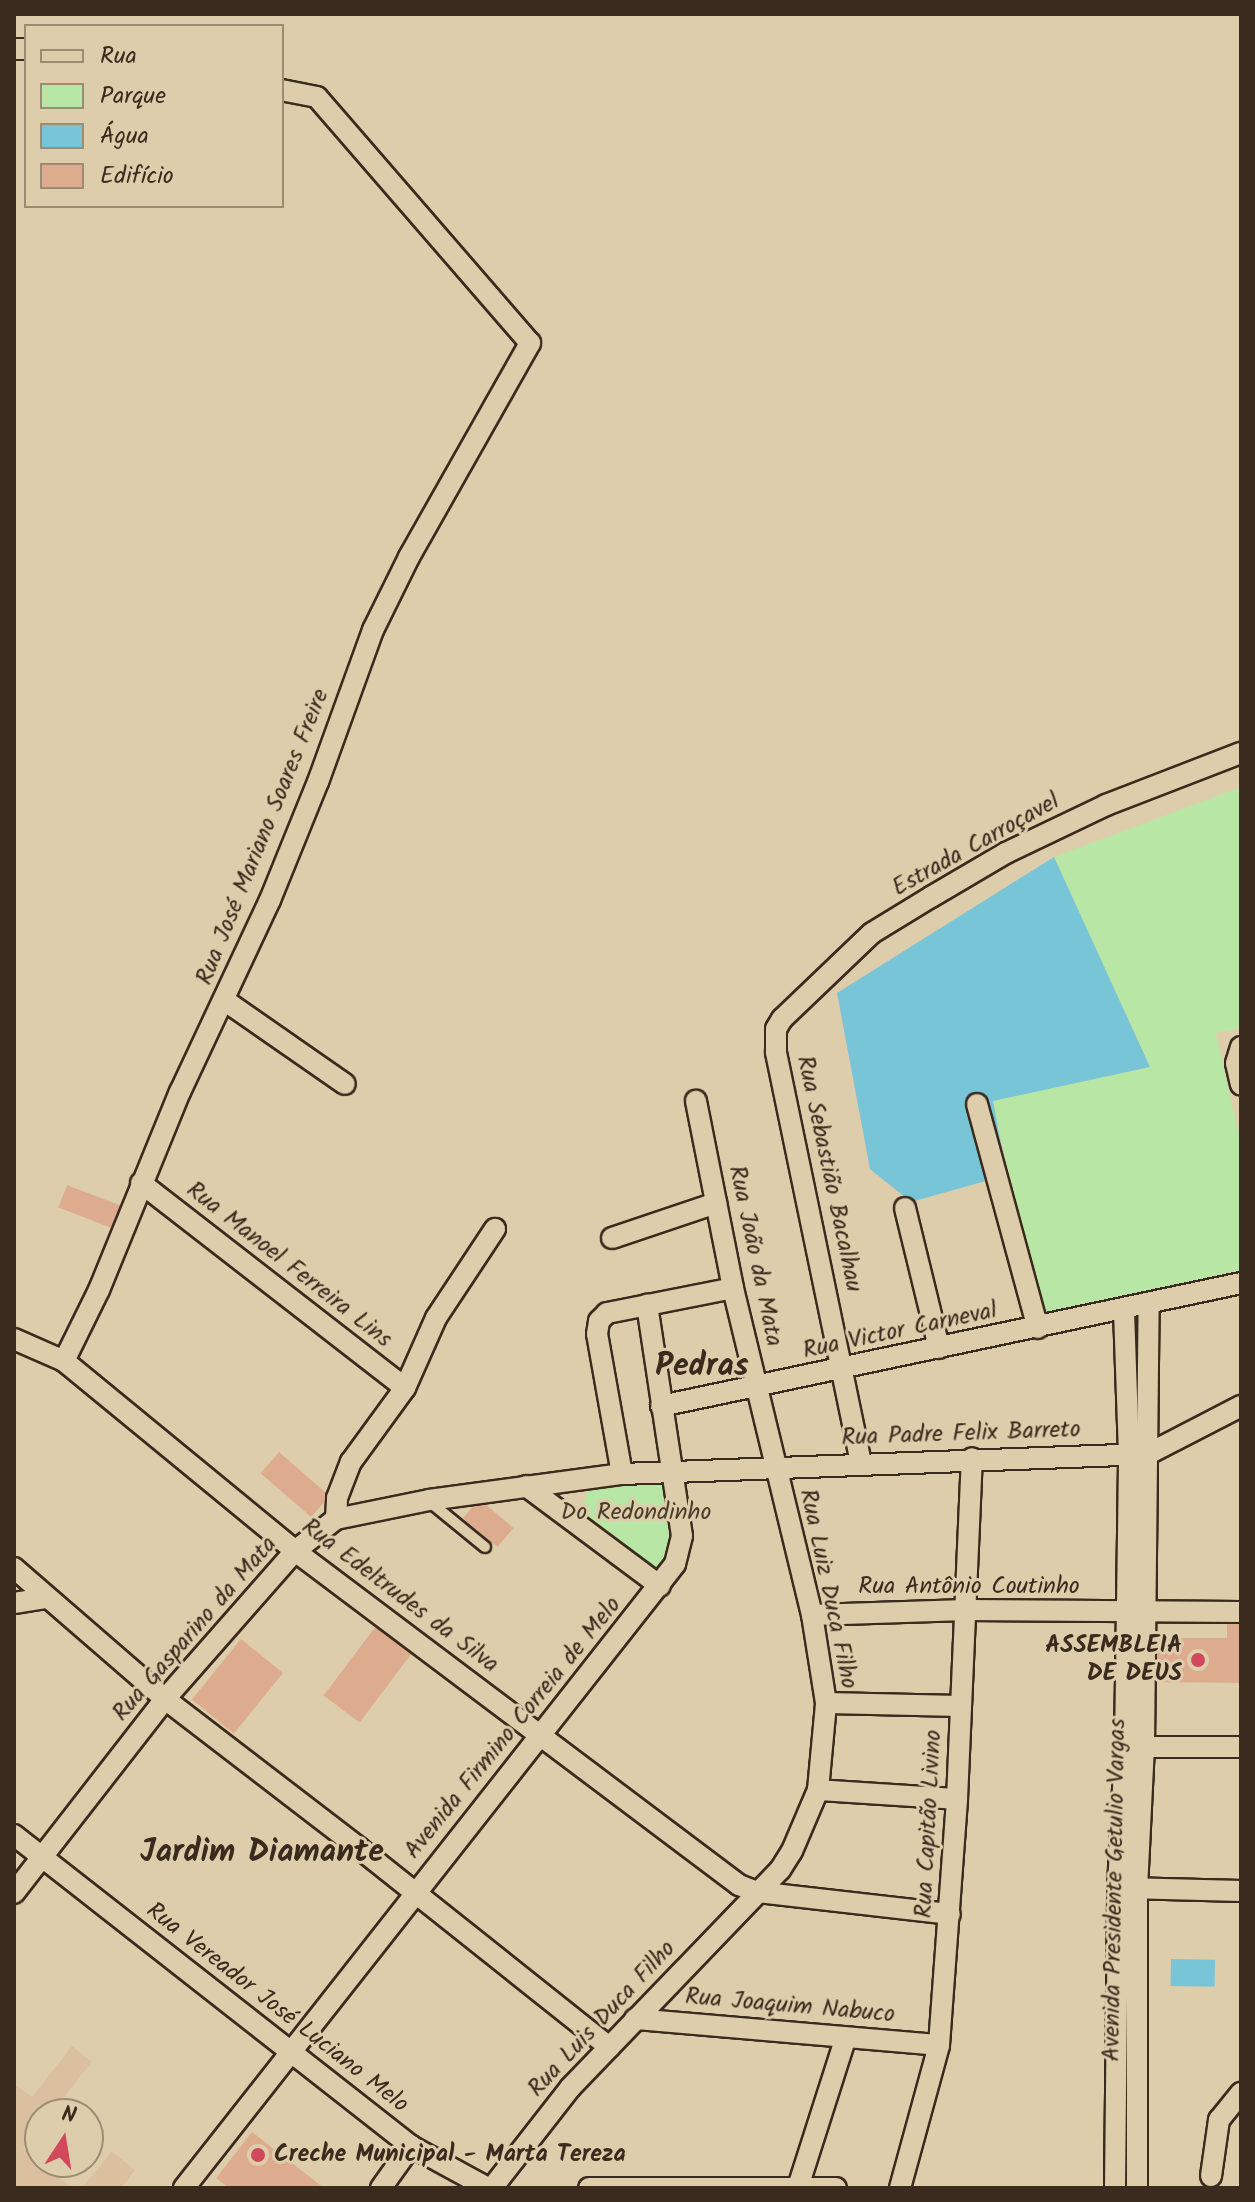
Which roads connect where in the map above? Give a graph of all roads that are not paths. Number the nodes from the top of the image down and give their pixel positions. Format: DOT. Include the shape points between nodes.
graph roads {
  1 [pos="284,90"];
  2 [pos="1241,753"];
  3 [pos="224,1000"];
  4 [pos="774,1037"];
  5 [pos="1241,1047"];
  6 [pos="345,1084"];
  7 [pos="1241,1084"];
  8 [pos="696,1101"];
  9 [pos="977,1104"];
  10 [pos="141,1183"];
  11 [pos="716,1203"];
  12 [pos="905,1208"];
  13 [pos="495,1229"];
  14 [pos="612,1238"];
  15 [pos="1241,1283"];
  16 [pos="733,1288"];
  17 [pos="647,1305"];
  18 [pos="1149,1305"];
  19 [pos="1124,1310"];
  20 [pos="1038,1328"];
  21 [pos="14,1339"];
  22 [pos="939,1348"];
  23 [pos="64,1361"];
  24 [pos="843,1369"];
  25 [pos="405,1388"];
  26 [pos="757,1388"];
  27 [pos="661,1406"];
  28 [pos="1241,1406"];
  29 [pos="1138,1454"];
  30 [pos="972,1458"];
  31 [pos="861,1463"];
  32 [pos="776,1469"];
  33 [pos="672,1470"];
  34 [pos="622,1474"];
  35 [pos="526,1486"];
  36 [pos="429,1500"];
  37 [pos="336,1519"];
  38 [pos="485,1547"];
  39 [pos="295,1551"];
  40 [pos="14,1568"];
  41 [pos="660,1586"];
  42 [pos="47,1598"];
  43 [pos="14,1603"];
  44 [pos="966,1610"];
  45 [pos="1241,1612"];
  46 [pos="1136,1613"];
  47 [pos="812,1615"];
  48 [pos="165,1699"];
  49 [pos="826,1703"];
  50 [pos="961,1706"];
  51 [pos="540,1733"];
  52 [pos="1134,1747"];
  53 [pos="1241,1747"];
  54 [pos="818,1790"];
  55 [pos="957,1799"];
  56 [pos="14,1835"];
  57 [pos="42,1857"];
  58 [pos="1128,1888"];
  59 [pos="1241,1891"];
  60 [pos="757,1892"];
  61 [pos="14,1893"];
  62 [pos="414,1893"];
  63 [pos="950,1914"];
  64 [pos="635,2019"];
  65 [pos="846,2037"];
  66 [pos="939,2045"];
  67 [pos="609,2047"];
  68 [pos="288,2053"];
  69 [pos="1241,2093"];
  70 [pos="411,2146"];
  71 [pos="1211,2176"];
  72 [pos="674,2187"];
  73 [pos="798,2187"];
  74 [pos="184,2188"];
  75 [pos="381,2188"];
  76 [pos="490,2188"];
  77 [pos="589,2188"];
  78 [pos="822,2188"];
  79 [pos="836,2188"];
  80 [pos="900,2188"];
  81 [pos="1115,2188"];
  82 [pos="1137,2188"];
  1 -- 3 [label="street, Rua José Mariano Soares Freire" via="317,97 530,343 373,630 318,782"];
  2 -- 4 [label="street, Estrada Carroçavel" via="1106,805 1006,853 931,897 872,933 782,1019"];
  3 -- 6 [label="street"];
  3 -- 10 [label="street, Rua José Mariano Soares Freire"];
  4 -- 24 [label="street, Rua Sebastião Bacalhau"];
  5 -- 7 [label="street" via="1236,1063"];
  8 -- 11 [label="street, Rua João da Mata"];
  9 -- 20 [label="street"];
  10 -- 23 [label="street, Rua José Mariano Soares Freire"];
  10 -- 25 [label="street, Rua Manoel Ferreira Lins"];
  11 -- 14 [label="street"];
  11 -- 16 [label="street, Rua João da Mata"];
  12 -- 22 [label="street"];
  13 -- 25 [label="street" via="436,1318"];
  15 -- 18 [label="street, Rua Victor Carneval"];
  16 -- 17 [label="street"];
  16 -- 26 [label="street, Rua João da Mata"];
  17 -- 27 [label="street, Avenida Firmino Correia de Melo"];
  17 -- 34 [label="street" via="607,1313 597,1334"];
  18 -- 19 [label="street, Rua Victor Carneval"];
  18 -- 29 [label="street, Avenida Presidente Getulio Vargas"];
  19 -- 20 [label="street, Rua Victor Carneval"];
  19 -- 29 [label="street, Avenida Presidente Getulio Vargas"];
  20 -- 22 [label="street, Rua Victor Carneval"];
  21 -- 23 [label="street, Rua Edeltrudes da Silva"];
  22 -- 24 [label="street, Rua Victor Carneval"];
  23 -- 39 [label="street, Rua Edeltrudes da Silva"];
  24 -- 26 [label="street, Rua Victor Carneval"];
  24 -- 31 [label="street, Rua Sebastião Bacalhau"];
  25 -- 37 [label="street" via="343,1477"];
  26 -- 27 [label="street, Rua Victor Carneval"];
  26 -- 32 [label="street, Rua João da Mata"];
  27 -- 33 [label="street, Avenida Firmino Correia de Melo"];
  28 -- 29 [label="street"];
  29 -- 30 [label="street, Rua Padre Felix Barreto"];
  29 -- 46 [label="street, Avenida Presidente Getulio Vargas"];
  30 -- 31 [label="street, Rua Padre Felix Barreto"];
  30 -- 44 [label="street, Rua Capitão Livino"];
  31 -- 32 [label="street, Rua Padre Felix Barreto"];
  32 -- 33 [label="street, Rua Padre Felix Barreto"];
  32 -- 47 [label="street, Rua Luiz Duca Filho"];
  33 -- 34 [label="street, Rua Padre Felix Barreto"];
  33 -- 41 [label="street, Avenida Firmino Correia de Melo" via="682,1548"];
  34 -- 35 [label="street, Rua Padre Felix Barreto"];
  35 -- 36 [label="street, Rua Padre Felix Barreto"];
  35 -- 41 [label="street"];
  36 -- 37 [label="street, Rua Padre Felix Barreto"];
  36 -- 38 [label="lane"];
  37 -- 39 [label="street, Rua Gasparino da Mata"];
  39 -- 48 [label="street, Rua Gasparino da Mata"];
  39 -- 51 [label="street, Rua Edeltrudes da Silva"];
  40 -- 42 [label="street"];
  41 -- 51 [label="street, Avenida Firmino Correia de Melo"];
  42 -- 43 [label="street"];
  42 -- 48 [label="street"];
  44 -- 46 [label="street, Rua Antônio Coutinho"];
  44 -- 47 [label="street, Rua Antônio Coutinho"];
  44 -- 50 [label="street, Rua Capitão Livino"];
  45 -- 46 [label="street, Rua Antônio Coutinho"];
  46 -- 52 [label="street, Avenida Presidente Getulio Vargas"];
  47 -- 49 [label="street, Rua Luiz Duca Filho"];
  48 -- 57 [label="street, Rua Gasparino da Mata"];
  48 -- 62 [label="street"];
  49 -- 50 [label="street"];
  49 -- 54 [label="street, Rua Luiz Duca Filho"];
  50 -- 55 [label="street, Rua Capitão Livino"];
  51 -- 60 [label="street, Rua Edeltrudes da Silva" via="732,1881"];
  51 -- 62 [label="street, Avenida Firmino Correia de Melo"];
  52 -- 53 [label="street"];
  52 -- 58 [label="street, Avenida Presidente Getulio Vargas"];
  54 -- 55 [label="street"];
  54 -- 60 [label="street, Rua Luiz Duca Filho" via="792,1851"];
  55 -- 63 [label="street, Rua Capitão Livino"];
  56 -- 57 [label="street, Rua Vereador José Luciano Melo"];
  57 -- 61 [label="street, Rua Gasparino da Mata"];
  57 -- 68 [label="street, Rua Vereador José Luciano Melo"];
  58 -- 59 [label="street"];
  58 -- 81 [label="street, Avenida Presidente Getulio Vargas"];
  58 -- 82 [label="street, Avenida Presidente Getulio Vargas"];
  60 -- 63 [label="street"];
  60 -- 64 [label="street, Rua Luis Duca Filho"];
  62 -- 67 [label="street"];
  62 -- 68 [label="street, Avenida Firmino Correia de Melo"];
  63 -- 66 [label="street, Rua Capitão Livino"];
  64 -- 65 [label="street, Rua Joaquim Nabuco"];
  64 -- 67 [label="street, Rua Luis Duca Filho"];
  65 -- 66 [label="street, Rua Joaquim Nabuco"];
  65 -- 73 [label="street"];
  66 -- 80 [label="street, Rua Capitão Livino"];
  67 -- 76 [label="street, Rua Luis Duca Filho"];
  68 -- 70 [label="street, Rua Vereador José Luciano Melo"];
  68 -- 74 [label="street, Avenida Firmino Correia de Melo"];
  69 -- 71 [label="street" via="1219,2120"];
  70 -- 75 [label="street"];
  70 -- 76 [label="street, Rua Vereador José Luciano Melo"];
  72 -- 73 [label="street"];
  72 -- 77 [label="street"];
  73 -- 78 [label="street"];
  78 -- 79 [label="street"];
}
